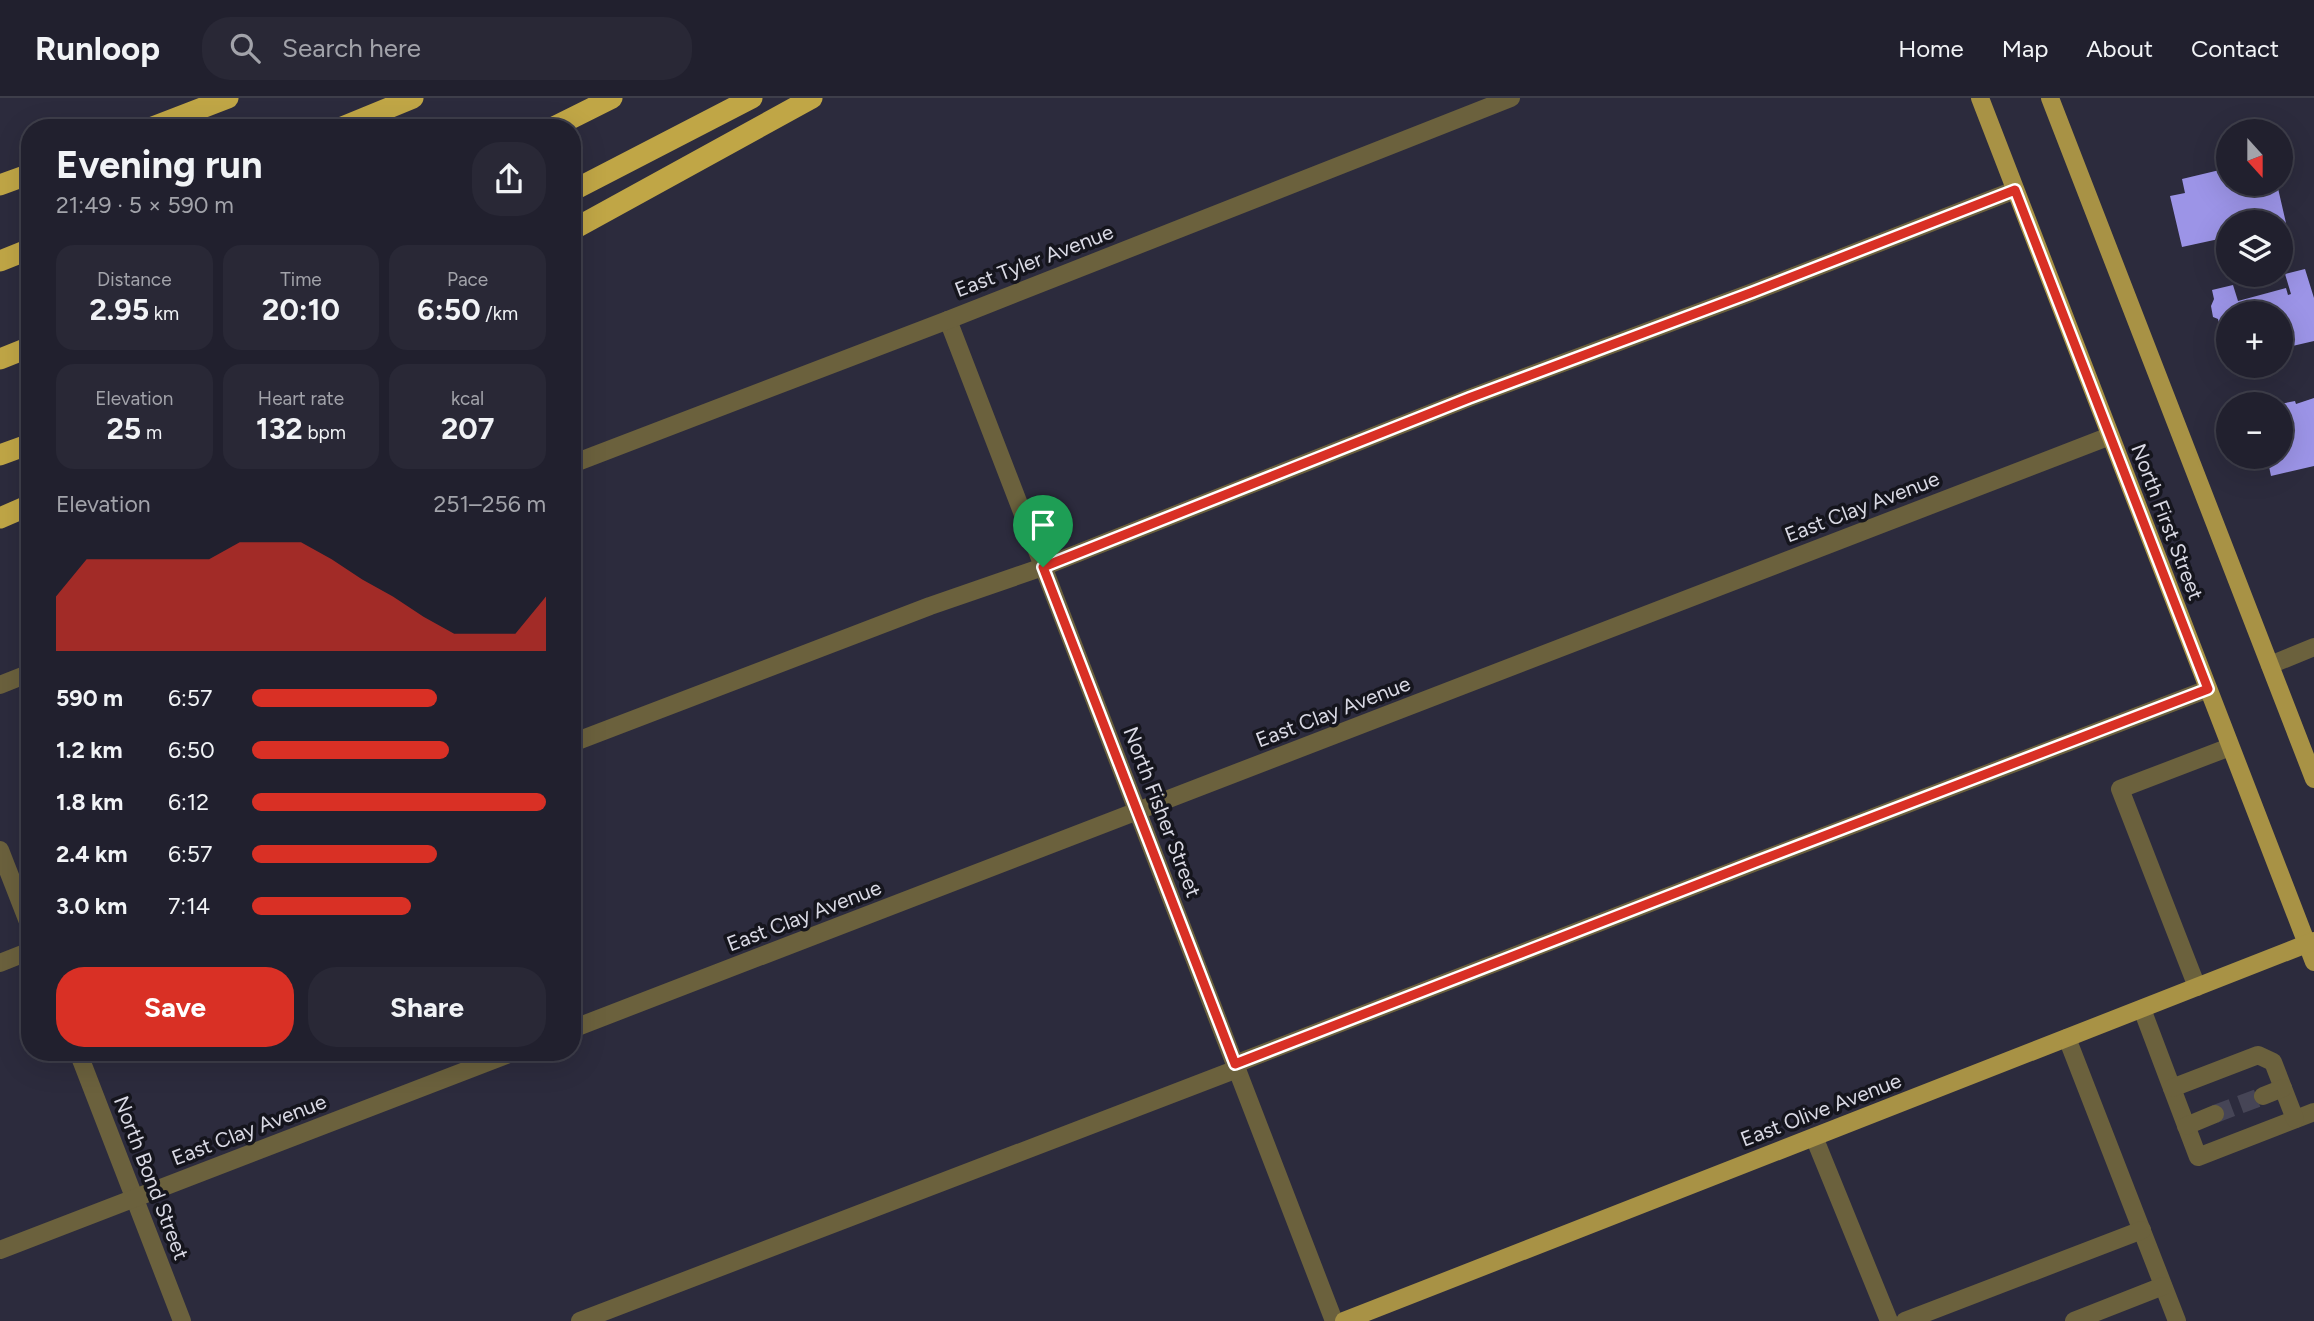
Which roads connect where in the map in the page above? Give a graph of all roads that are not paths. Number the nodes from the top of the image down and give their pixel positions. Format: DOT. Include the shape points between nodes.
graph roads {
  1 [pos="228,98"];
  2 [pos="413,98"];
  3 [pos="612,98"];
  4 [pos="752,98"];
  5 [pos="812,98"];
  6 [pos="1511,98"];
  7 [pos="1980,98"];
  8 [pos="2050,98"];
  9 [pos="173,119"];
  10 [pos="362,119"];
  11 [pos="570,119"];
  12 [pos="21,177"];
  13 [pos="0,185"];
  14 [pos="581,186"];
  15 [pos="2015,190"];
  16 [pos="581,225"];
  17 [pos="21,253"];
  18 [pos="0,261"];
  19 [pos="948,320"];
  20 [pos="21,351"];
  21 [pos="0,359"];
  22 [pos="2110,436"];
  23 [pos="21,447"];
  24 [pos="0,455"];
  25 [pos="581,461"];
  26 [pos="21,509"];
  27 [pos="0,518"];
  28 [pos="1043,567"];
  29 [pos="2314,647"];
  30 [pos="2270,665"];
  31 [pos="21,677"];
  32 [pos="0,685"];
  33 [pos="2208,689"];
  34 [pos="581,740"];
  35 [pos="2231,747"];
  36 [pos="2314,779"];
  37 [pos="1138,811"];
  38 [pos="0,850"];
  39 [pos="21,904"];
  40 [pos="2311,942"];
  41 [pos="21,955"];
  42 [pos="2314,962"];
  43 [pos="0,963"];
  44 [pos="2197,987"];
  45 [pos="2141,1009"];
  46 [pos="581,1026"];
  47 [pos="2067,1038"];
  48 [pos="81,1061"];
  49 [pos="491,1061"];
  50 [pos="1236,1067"];
  51 [pos="2172,1088"];
  52 [pos="2283,1088"];
  53 [pos="2263,1096"];
  54 [pos="2314,1112"];
  55 [pos="2215,1114"];
  56 [pos="2295,1119"];
  57 [pos="2186,1126"];
  58 [pos="1814,1137"];
  59 [pos="134,1198"];
  60 [pos="2142,1230"];
  61 [pos="0,1250"];
  62 [pos="2163,1286"];
  63 [pos="182,1321"];
  64 [pos="580,1321"];
  65 [pos="1334,1321"];
  66 [pos="1344,1321"];
  67 [pos="1889,1321"];
  68 [pos="1905,1321"];
  69 [pos="2074,1321"];
  70 [pos="2177,1321"];
  1 -- 9 [label="highway"];
  2 -- 10 [label="highway"];
  3 -- 11 [label="highway"];
  4 -- 14 [label="highway"];
  5 -- 16 [label="highway"];
  6 -- 19 [label="street, East Tyler Avenue"];
  7 -- 15 [label="main road, North First Street"];
  8 -- 30 [label="main road, North First Street"];
  12 -- 13 [label="highway"];
  15 -- 22 [label="main road, North First Street"];
  15 -- 28 [label="street" via="1469,398"];
  17 -- 18 [label="highway"];
  19 -- 25 [label="street, East Tyler Avenue"];
  19 -- 28 [label="street, North Fisher Street"];
  20 -- 21 [label="highway"];
  22 -- 33 [label="main road, North First Street"];
  22 -- 37 [label="street, East Clay Avenue"];
  23 -- 24 [label="highway"];
  26 -- 27 [label="highway"];
  28 -- 34 [label="street"];
  28 -- 37 [label="street, North Fisher Street"];
  29 -- 30 [label="street"];
  30 -- 36 [label="main road, North First Street"];
  31 -- 32 [label="street"];
  33 -- 35 [label="main road, North First Street"];
  33 -- 50 [label="street"];
  35 -- 40 [label="main road, North First Street"];
  35 -- 44 [label="street" via="2120,789"];
  37 -- 46 [label="street, East Clay Avenue"];
  37 -- 50 [label="street, North Fisher Street"];
  38 -- 39 [label="street"];
  40 -- 42 [label="main road, North First Street"];
  40 -- 44 [label="main road, East Olive Avenue"];
  41 -- 43 [label="street"];
  44 -- 45 [label="main road, East Olive Avenue"];
  45 -- 47 [label="main road, East Olive Avenue"];
  45 -- 51 [label="street"];
  47 -- 58 [label="main road, East Olive Avenue"];
  47 -- 60 [label="street"];
  48 -- 59 [label="street, North Bond Street"];
  49 -- 59 [label="street, East Clay Avenue"];
  50 -- 64 [label="street"];
  50 -- 65 [label="street, North Fisher Street"];
  51 -- 52 [label="street" via="2258,1055 2273,1062"];
  51 -- 57 [label="street"];
  52 -- 53 [label="street"];
  52 -- 56 [label="street"];
  54 -- 56 [label="street"];
  55 -- 57 [label="street"];
  56 -- 57 [label="street" via="2198,1157"];
  58 -- 66 [label="main road, East Olive Avenue"];
  58 -- 67 [label="street"];
  59 -- 61 [label="street, East Clay Avenue"];
  59 -- 63 [label="street, North Bond Street"];
  60 -- 62 [label="street"];
  60 -- 68 [label="street"];
  62 -- 69 [label="street"];
  62 -- 70 [label="street"];
}
